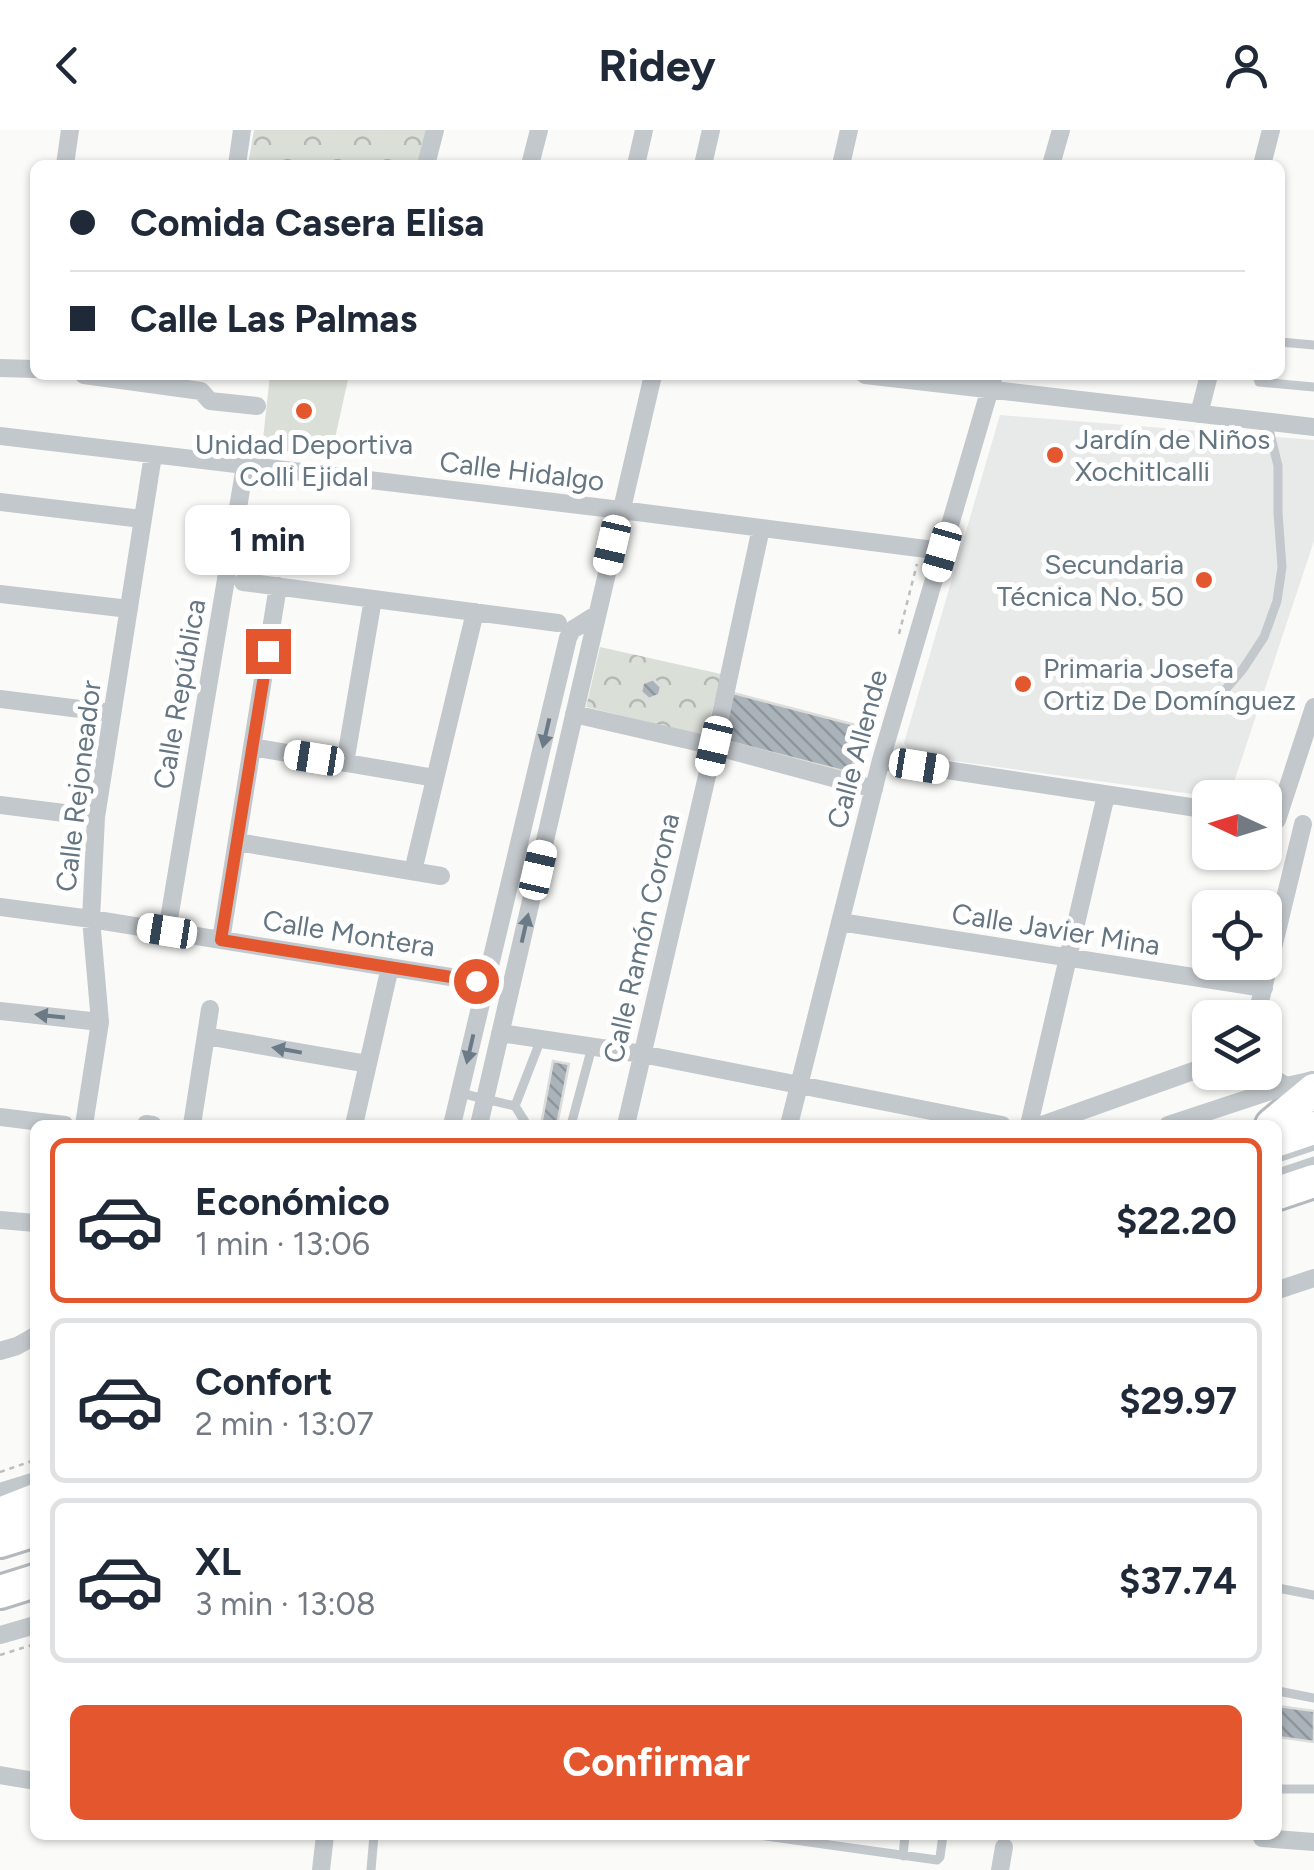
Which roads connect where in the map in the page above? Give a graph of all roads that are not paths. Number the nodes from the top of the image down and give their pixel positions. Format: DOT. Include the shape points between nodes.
graph roads {
  1 [pos="70,130"];
  2 [pos="242,130"];
  3 [pos="435,130"];
  4 [pos="539,130"];
  5 [pos="644,130"];
  6 [pos="711,130"];
  7 [pos="850,130"];
  8 [pos="1060,130"];
  9 [pos="1271,130"];
  10 [pos="68,160"];
  11 [pos="238,160"];
  12 [pos="427,160"];
  13 [pos="531,160"];
  14 [pos="637,160"];
  15 [pos="704,160"];
  16 [pos="841,160"];
  17 [pos="1052,160"];
  18 [pos="1263,160"];
  19 [pos="1285,343"];
  20 [pos="1314,346"];
  21 [pos="0,368"];
  22 [pos="30,369"];
  23 [pos="158,380"];
  24 [pos="651,380"];
  25 [pos="946,380"];
  26 [pos="1207,380"];
  27 [pos="1258,380"];
  28 [pos="203,383"];
  29 [pos="991,383"];
  30 [pos="1314,387"];
  31 [pos="257,406"];
  32 [pos="1199,414"];
  33 [pos="1267,421"];
  34 [pos="1314,426"];
  35 [pos="0,436"];
  36 [pos="152,455"];
  37 [pos="245,466"];
  38 [pos="0,502"];
  39 [pos="620,510"];
  40 [pos="142,519"];
  41 [pos="761,528"];
  42 [pos="942,552"];
  43 [pos="243,582"];
  44 [pos="278,586"];
  45 [pos="0,594"];
  46 [pos="374,599"];
  47 [pos="128,609"];
  48 [pos="475,612"];
  49 [pos="596,615"];
  50 [pos="563,630"];
  51 [pos="1220,697"];
  52 [pos="0,699"];
  53 [pos="1314,707"];
  54 [pos="112,713"];
  55 [pos="574,714"];
  56 [pos="714,746"];
  57 [pos="252,747"];
  58 [pos="881,760"];
  59 [pos="346,763"];
  60 [pos="435,778"];
  61 [pos="874,789"];
  62 [pos="1282,790"];
  63 [pos="1106,795"];
  64 [pos="0,805"];
  65 [pos="1192,807"];
  66 [pos="96,816"];
  67 [pos="1282,820"];
  68 [pos="1309,824"];
  69 [pos="237,842"];
  70 [pos="413,871"];
  71 [pos="441,876"];
  72 [pos="0,907"];
  73 [pos="91,919"];
  74 [pos="840,922"];
  75 [pos="167,931"];
  76 [pos="221,940"];
  77 [pos="1068,959"];
  78 [pos="390,967"];
  79 [pos="486,982"];
  80 [pos="511,987"];
  81 [pos="1264,988"];
  82 [pos="1261,1000"];
  83 [pos="210,1009"];
  84 [pos="0,1010"];
  85 [pos="100,1022"];
  86 [pos="500,1032"];
  87 [pos="206,1036"];
  88 [pos="542,1039"];
  89 [pos="592,1047"];
  90 [pos="642,1054"];
  91 [pos="368,1064"];
  92 [pos="1192,1071"];
  93 [pos="1314,1080"];
  94 [pos="799,1086"];
  95 [pos="1300,1088"];
  96 [pos="460,1093"];
  97 [pos="485,1099"];
  98 [pos="515,1106"];
  99 [pos="0,1117"];
  100 [pos="85,1120"];
  101 [pos="193,1120"];
  102 [pos="355,1120"];
  103 [pos="453,1120"];
  104 [pos="480,1120"];
  105 [pos="525,1120"];
  106 [pos="572,1120"];
  107 [pos="627,1120"];
  108 [pos="790,1120"];
  109 [pos="976,1120"];
  110 [pos="1031,1120"];
  111 [pos="1056,1120"];
  112 [pos="1186,1120"];
  113 [pos="1276,1120"];
  114 [pos="30,1121"];
  115 [pos="1314,1128"];
  116 [pos="1282,1139"];
  117 [pos="1314,1146"];
  118 [pos="1282,1157"];
  119 [pos="1314,1161"];
  120 [pos="1282,1172"];
  121 [pos="1314,1181"];
  122 [pos="1282,1192"];
  123 [pos="0,1220"];
  124 [pos="30,1223"];
  125 [pos="1313,1280"];
  126 [pos="1282,1289"];
  127 [pos="30,1339"];
  128 [pos="0,1351"];
  129 [pos="30,1483"];
  130 [pos="0,1492"];
  131 [pos="30,1502"];
  132 [pos="0,1514"];
  133 [pos="30,1532"];
  134 [pos="0,1542"];
  135 [pos="30,1583"];
  136 [pos="1282,1589"];
  137 [pos="0,1592"];
  138 [pos="1314,1595"];
  139 [pos="30,1626"];
  140 [pos="0,1635"];
  141 [pos="1282,1693"];
  142 [pos="1314,1698"];
  143 [pos="0,1775"];
  144 [pos="30,1780"];
  145 [pos="1314,1788"];
  146 [pos="1282,1789"];
  147 [pos="324,1840"];
  148 [pos="374,1840"];
  149 [pos="792,1840"];
  150 [pos="838,1840"];
  151 [pos="905,1840"];
  152 [pos="942,1840"];
  153 [pos="1282,1840"];
  154 [pos="1314,1842"];
  155 [pos="1004,1847"];
  156 [pos="837,1848"];
  157 [pos="903,1856"];
  158 [pos="321,1870"];
  159 [pos="371,1870"];
  160 [pos="1000,1870"];
  1 -- 10 [label="street"];
  2 -- 11 [label="street"];
  3 -- 12 [label="street"];
  4 -- 13 [label="street"];
  5 -- 14 [label="street"];
  6 -- 15 [label="street"];
  7 -- 16 [label="street"];
  8 -- 17 [label="street"];
  9 -- 18 [label="street"];
  19 -- 20 [label="lane"];
  21 -- 22 [label="street"];
  23 -- 28 [label="street"];
  24 -- 39 [label="street"];
  25 -- 29 [label="street"];
  26 -- 32 [label="street"];
  27 -- 30 [label="lane"];
  28 -- 31 [label="street" via="210,401"];
  29 -- 32 [label="street"];
  29 -- 42 [label="street, Calle Allende"];
  32 -- 33 [label="street"];
  33 -- 34 [label="street"];
  33 -- 51 [label="lane" via="1278,466 1277,601 1264,636"];
  35 -- 36 [label="street, Calle Hidalgo"];
  36 -- 37 [label="street, Calle Hidalgo"];
  36 -- 40 [label="street, Calle Rejoneador"];
  37 -- 39 [label="street, Calle Hidalgo"];
  37 -- 75 [label="street, Calle República"];
  38 -- 40 [label="street"];
  39 -- 41 [label="street, Calle Hidalgo"];
  39 -- 49 [label="street"];
  40 -- 47 [label="street, Calle Rejoneador"];
  41 -- 42 [label="street, Calle Hidalgo"];
  41 -- 56 [label="street, Calle Ramón Corona"];
  42 -- 58 [label="street, Calle Allende"];
  43 -- 44 [label="street"];
  44 -- 46 [label="street"];
  44 -- 57 [label="street"];
  45 -- 47 [label="street"];
  46 -- 48 [label="street"];
  46 -- 59 [label="street"];
  47 -- 54 [label="street, Calle Rejoneador"];
  48 -- 50 [label="street"];
  48 -- 60 [label="street"];
  49 -- 50 [label="street"];
  49 -- 55 [label="street"];
  50 -- 79 [label="street, one-way"];
  52 -- 54 [label="street"];
  53 -- 62 [label="street"];
  54 -- 66 [label="street, Calle Rejoneador"];
  55 -- 56 [label="street"];
  80 -- 55 [label="street, one-way"];
  56 -- 61 [label="street"];
  56 -- 90 [label="street, Calle Ramón Corona"];
  57 -- 59 [label="street"];
  57 -- 69 [label="street"];
  58 -- 61 [label="street, Calle Allende"];
  58 -- 63 [label="street"];
  59 -- 60 [label="street"];
  60 -- 70 [label="street"];
  61 -- 74 [label="street, Calle Allende"];
  63 -- 65 [label="street"];
  63 -- 77 [label="street"];
  64 -- 66 [label="street"];
  66 -- 73 [label="street, Calle Rejoneador"];
  67 -- 68 [label="street"];
  68 -- 81 [label="street"];
  69 -- 70 [label="street"];
  69 -- 76 [label="street"];
  70 -- 71 [label="street"];
  72 -- 73 [label="street, Calle Montera"];
  73 -- 75 [label="street, Calle Montera"];
  73 -- 85 [label="street, Calle Rejoneador"];
  74 -- 77 [label="street, Calle Javier Mina"];
  74 -- 94 [label="street, Calle Allende"];
  75 -- 76 [label="street, Calle Montera"];
  76 -- 78 [label="street, Calle Montera"];
  77 -- 81 [label="street, Calle Javier Mina"];
  77 -- 110 [label="street"];
  78 -- 79 [label="street, Calle Montera"];
  78 -- 91 [label="street"];
  79 -- 80 [label="street, Calle Montera"];
  79 -- 96 [label="street, one-way"];
  80 -- 86 [label="street"];
  81 -- 82 [label="street"];
  83 -- 87 [label="street"];
  85 -- 84 [label="street, one-way"];
  85 -- 100 [label="street, Calle Rejoneador"];
  86 -- 88 [label="street"];
  86 -- 97 [label="street"];
  91 -- 87 [label="street, one-way"];
  87 -- 101 [label="street"];
  88 -- 89 [label="street"];
  88 -- 98 [label="lane"];
  89 -- 90 [label="street"];
  89 -- 106 [label="lane"];
  90 -- 94 [label="street"];
  90 -- 107 [label="street, Calle Ramón Corona"];
  91 -- 102 [label="street"];
  92 -- 111 [label="street"];
  93 -- 95 [label="street"];
  94 -- 108 [label="street, Calle Allende"];
  94 -- 109 [label="street"];
  95 -- 112 [label="street"];
  95 -- 113 [label="highway"];
  96 -- 97 [label="lane"];
  96 -- 103 [label="street"];
  97 -- 98 [label="lane"];
  97 -- 104 [label="street"];
  98 -- 105 [label="lane"];
  99 -- 114 [label="street"];
  115 -- 116 [label="highway"];
  117 -- 118 [label="lane"];
  119 -- 120 [label="lane"];
  121 -- 122 [label="highway"];
  123 -- 124 [label="street"];
  125 -- 126 [label="street"];
  127 -- 128 [label="street"];
  129 -- 130 [label="street"];
  131 -- 132 [label="highway"];
  133 -- 134 [label="highway"];
  135 -- 137 [label="highway"];
  136 -- 138 [label="lane"];
  139 -- 140 [label="street"];
  141 -- 142 [label="lane"];
  143 -- 144 [label="street"];
  145 -- 146 [label="lane"];
  147 -- 158 [label="street"];
  148 -- 159 [label="lane"];
  149 -- 156 [label="lane"];
  150 -- 156 [label="lane"];
  151 -- 157 [label="lane"];
  152 -- 157 [label="lane" via="937,1860"];
  153 -- 154 [label="street"];
  155 -- 160 [label="street"];
  156 -- 157 [label="lane"];
}
